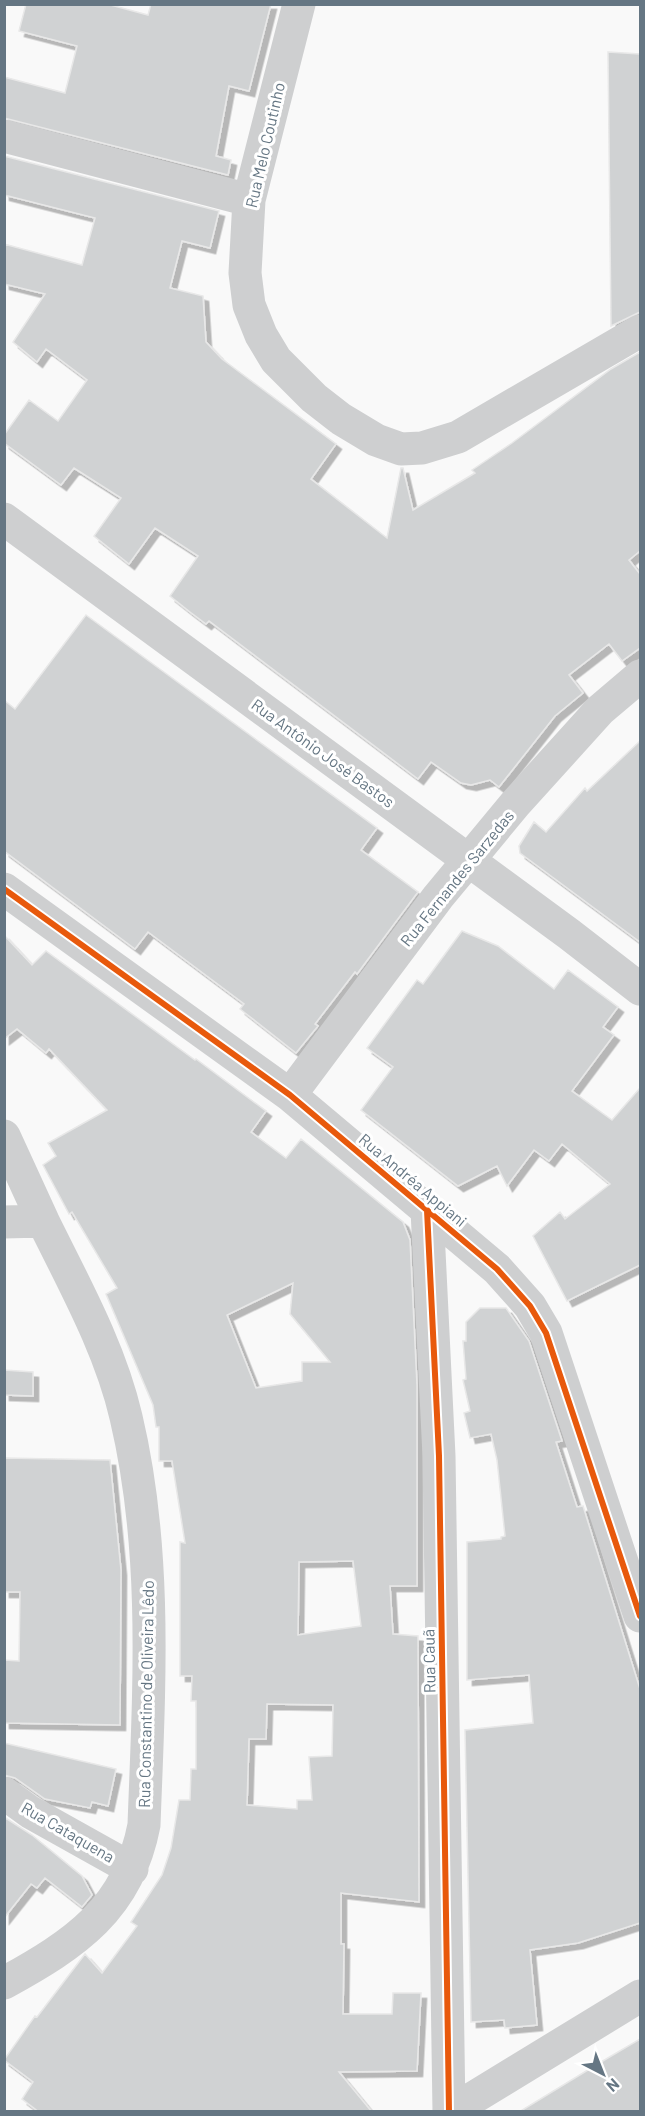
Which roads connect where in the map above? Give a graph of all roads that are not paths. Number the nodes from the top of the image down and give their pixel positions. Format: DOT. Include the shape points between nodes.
graph roads {
  1 [pos="299,4"];
  2 [pos="4,136"];
  3 [pos="249,200"];
  4 [pos="640,331"];
  5 [pos="4,519"];
  6 [pos="640,676"];
  7 [pos="470,861"];
  8 [pos="4,889"];
  9 [pos="640,989"];
  10 [pos="290,1095"];
  11 [pos="4,1136"];
  12 [pos="427,1210"];
  13 [pos="43,1221"];
  14 [pos="4,1222"];
  15 [pos="640,1616"];
  16 [pos="4,1793"];
  17 [pos="132,1869"];
  18 [pos="4,1983"];
  19 [pos="640,1996"];
  20 [pos="449,2112"];
  1 -- 3 [label="street, Rua Melo Coutinho"];
  2 -- 3 [label="street"];
  3 -- 4 [label="street, Rua Melo Coutinho" via="249,305 271,352 314,398 341,419 376,440 401,449 422,448 458,436"];
  5 -- 7 [label="street, Rua Antônio José Bastos"];
  6 -- 7 [label="street, Rua Fernandes Sarzedas" via="568,744"];
  7 -- 9 [label="street, Rua Antônio José Bastos"];
  7 -- 10 [label="street, Rua Fernandes Sarzedas" via="438,897"];
  8 -- 10 [label="street, Rua Andréa Appiani"];
  10 -- 12 [label="street, Rua Andréa Appiani"];
  11 -- 13 [label="street, Rua Constantino de Oliveira Lêdo"];
  12 -- 15 [label="street, Rua Andréa Appiani" via="497,1269 530,1306 546,1333"];
  12 -- 20 [label="street, Rua Cauã" via="439,1456"];
  13 -- 14 [label="street"];
  13 -- 17 [label="street, Rua Constantino de Oliveira Lêdo" via="115,1380 126,1416 144,1523 150,1651 144,1825"];
  16 -- 17 [label="street, Rua Cataquena" via="30,1812"];
  17 -- 18 [label="street, Rua Constantino de Oliveira Lêdo" via="107,1910 89,1929"];
  19 -- 20 [label="street"];
}
